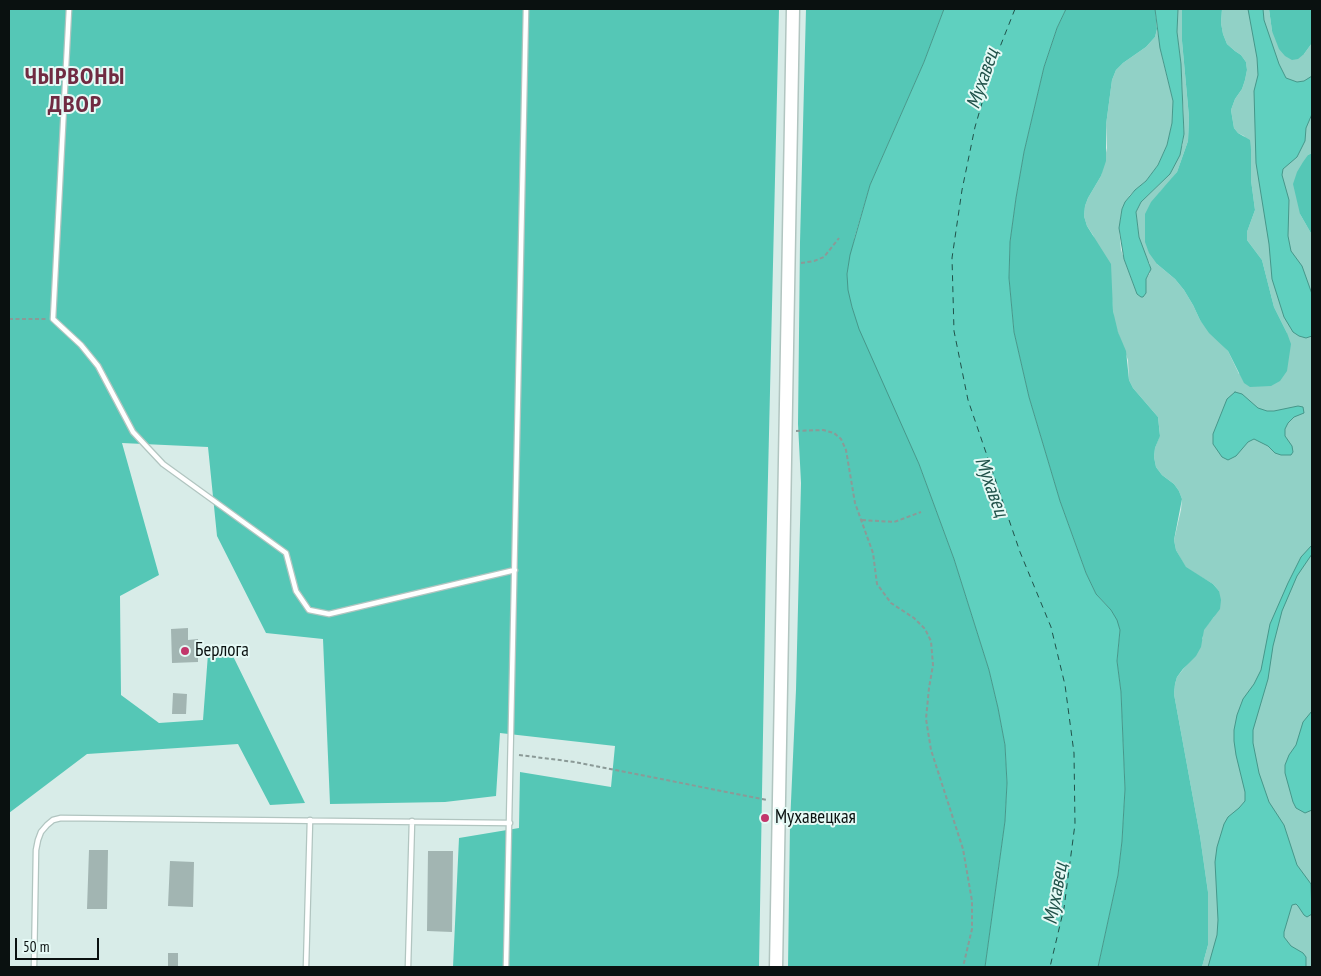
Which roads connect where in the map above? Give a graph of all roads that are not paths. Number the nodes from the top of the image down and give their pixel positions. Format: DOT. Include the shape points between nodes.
graph roads {
  1 [pos="70,9"];
  2 [pos="526,9"];
  3 [pos="793,9"];
  4 [pos="515,570"];
  5 [pos="310,820"];
  6 [pos="412,821"];
  7 [pos="510,823"];
  8 [pos="34,967"];
  9 [pos="306,967"];
  10 [pos="408,967"];
  11 [pos="506,967"];
  12 [pos="776,967"];
  1 -- 4 [label="lane" via="53,319 98,366 133,432 164,464 286,553 296,591 309,610 329,614"];
  2 -- 4 [label="lane"];
  3 -- 12 [label="street"];
  4 -- 7 [label="lane"];
  5 -- 6 [label="lane"];
  5 -- 8 [label="lane" via="69,817 53,820 41,832 36,850"];
  5 -- 9 [label="lane"];
  6 -- 7 [label="lane"];
  6 -- 10 [label="lane"];
  7 -- 11 [label="lane"];
}
